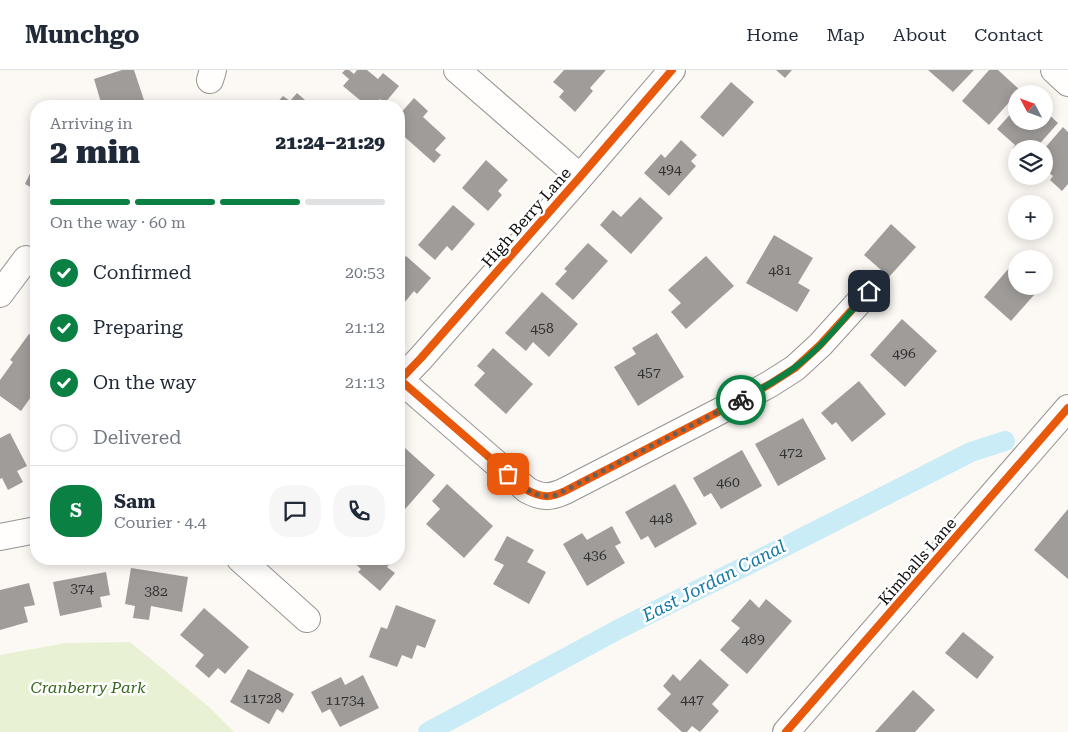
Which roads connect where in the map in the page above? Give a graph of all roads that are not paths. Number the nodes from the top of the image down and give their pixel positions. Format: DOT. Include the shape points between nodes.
graph roads {
  1 [pos="457,70"];
  2 [pos="672,70"];
  3 [pos="1054,70"];
  4 [pos="1068,83"];
  5 [pos="580,177"];
  6 [pos="26,259"];
  7 [pos="869,291"];
  8 [pos="0,294"];
  9 [pos="405,374"];
  10 [pos="405,385"];
  11 [pos="1068,408"];
  12 [pos="30,531"];
  13 [pos="0,537"];
  14 [pos="247,565"];
  15 [pos="307,619"];
  16 [pos="786,732"];
  1 -- 5 [label="street"];
  2 -- 5 [label="street, High Berry Lane"];
  3 -- 4 [label="street"];
  5 -- 9 [label="street, High Berry Lane"];
  6 -- 8 [label="street"];
  7 -- 10 [label="street" via="795,368 722,410 548,497 527,490"];
  11 -- 16 [label="street, Kimballs Lane"];
  12 -- 13 [label="street"];
  14 -- 15 [label="street"];
}
